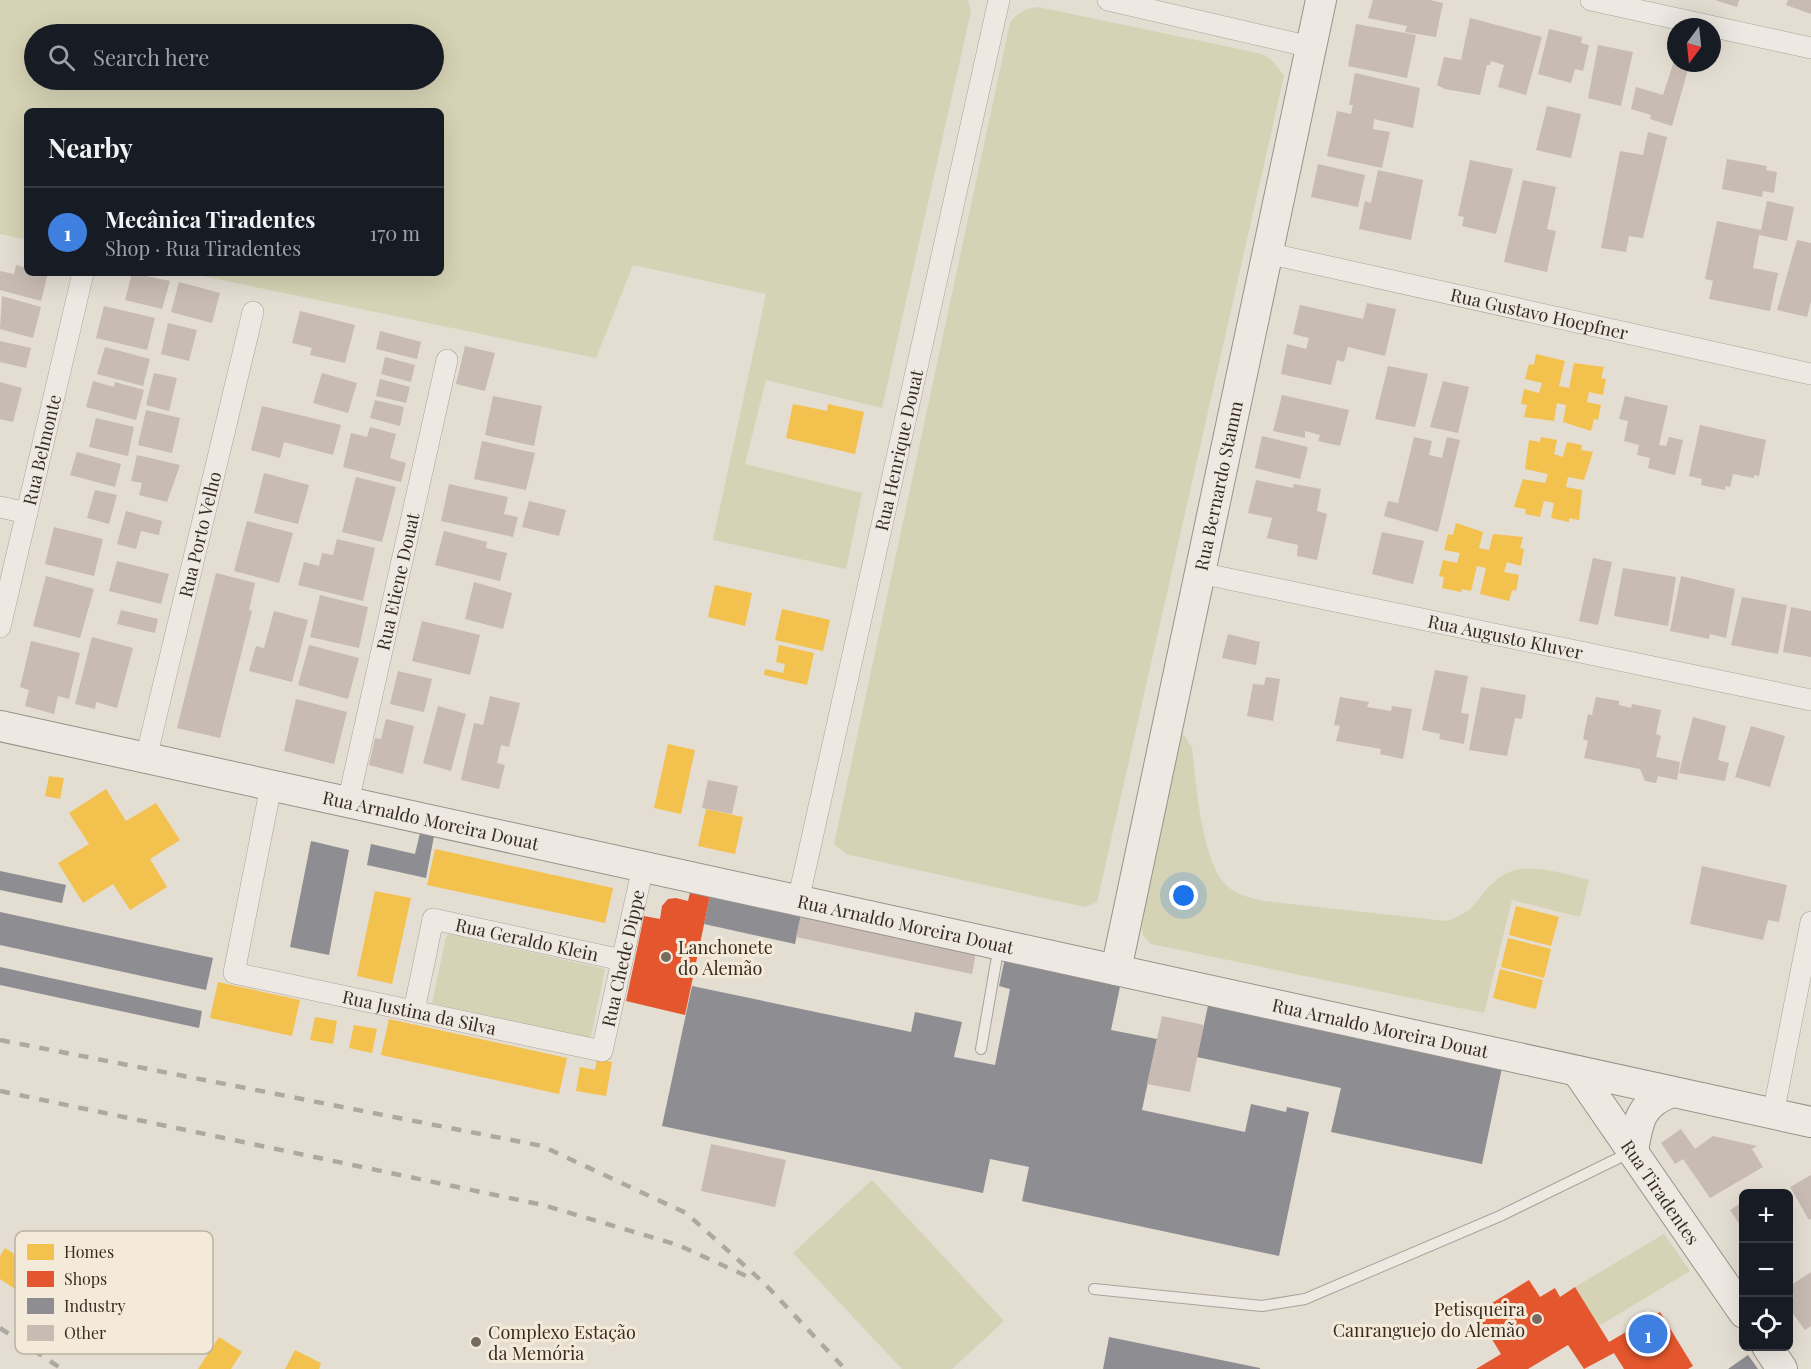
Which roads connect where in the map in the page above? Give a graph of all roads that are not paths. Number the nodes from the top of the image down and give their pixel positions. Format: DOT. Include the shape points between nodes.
graph roads {
  1 [pos="999,0"];
  2 [pos="1108,0"];
  3 [pos="1320,0"];
  4 [pos="1591,0"];
  5 [pos="1311,47"];
  6 [pos="1811,48"];
  7 [pos="1267,253"];
  8 [pos="82,276"];
  9 [pos="253,312"];
  10 [pos="447,360"];
  11 [pos="1811,374"];
  12 [pos="0,507"];
  13 [pos="27,513"];
  14 [pos="1200,573"];
  15 [pos="0,627"];
  16 [pos="1811,700"];
  17 [pos="0,726"];
  18 [pos="146,758"];
  19 [pos="272,786"];
  20 [pos="348,802"];
  21 [pos="643,867"];
  22 [pos="798,901"];
  23 [pos="1811,922"];
  24 [pos="999,945"];
  25 [pos="622,960"];
  26 [pos="1116,970"];
  27 [pos="414,1011"];
  28 [pos="981,1049"];
  29 [pos="602,1051"];
  30 [pos="1577,1071"];
  31 [pos="1672,1092"];
  32 [pos="1773,1114"];
  33 [pos="1811,1122"];
  34 [pos="1633,1151"];
  35 [pos="1094,1289"];
  36 [pos="1739,1307"];
  37 [pos="1770,1351"];
  38 [pos="1782,1369"];
  1 -- 22 [label="street, Rua Henrique Douat"];
  2 -- 5 [label="street"];
  3 -- 5 [label="street, Rua Bernardo Stamm"];
  4 -- 6 [label="street"];
  5 -- 7 [label="street, Rua Bernardo Stamm"];
  7 -- 11 [label="street, Rua Gustavo Hoepfner"];
  7 -- 14 [label="street, Rua Bernardo Stamm"];
  8 -- 13 [label="street, Rua Belmonte"];
  9 -- 18 [label="street, Rua Porto Velho"];
  10 -- 20 [label="street, Rua Etiene Douat"];
  12 -- 13 [label="street"];
  13 -- 15 [label="street, Rua Belmonte"];
  14 -- 16 [label="street, Rua Augusto Kluver"];
  14 -- 26 [label="street, Rua Bernardo Stamm"];
  17 -- 18 [label="street, Rua Arnaldo Moreira Douat"];
  18 -- 19 [label="street, Rua Arnaldo Moreira Douat"];
  19 -- 20 [label="street, Rua Arnaldo Moreira Douat"];
  19 -- 27 [label="street, Rua Justina da Silva" via="234,973"];
  20 -- 21 [label="street, Rua Arnaldo Moreira Douat"];
  21 -- 22 [label="street, Rua Arnaldo Moreira Douat"];
  21 -- 25 [label="street, Rua Chede Dippe"];
  22 -- 24 [label="street, Rua Arnaldo Moreira Douat"];
  23 -- 32 [label="street"];
  24 -- 26 [label="street, Rua Arnaldo Moreira Douat"];
  24 -- 28 [label="lane"];
  25 -- 27 [label="street, Rua Geraldo Klein" via="433,919"];
  25 -- 29 [label="street, Rua Chede Dippe"];
  26 -- 30 [label="street, Rua Arnaldo Moreira Douat"];
  27 -- 29 [label="street, Rua Justina da Silva"];
  30 -- 31 [label="street, Rua Arnaldo Moreira Douat"];
  30 -- 34 [label="street, Rua Tiradentes"];
  31 -- 32 [label="street, Rua Arnaldo Moreira Douat"];
  31 -- 34 [label="street" via="1656,1098 1644,1110"];
  32 -- 33 [label="street, Rua Arnaldo Moreira Douat"];
  34 -- 35 [label="lane" via="1500,1216 1305,1299 1262,1306"];
  34 -- 36 [label="street, Rua Tiradentes"];
  37 -- 38 [label="street"];
}
